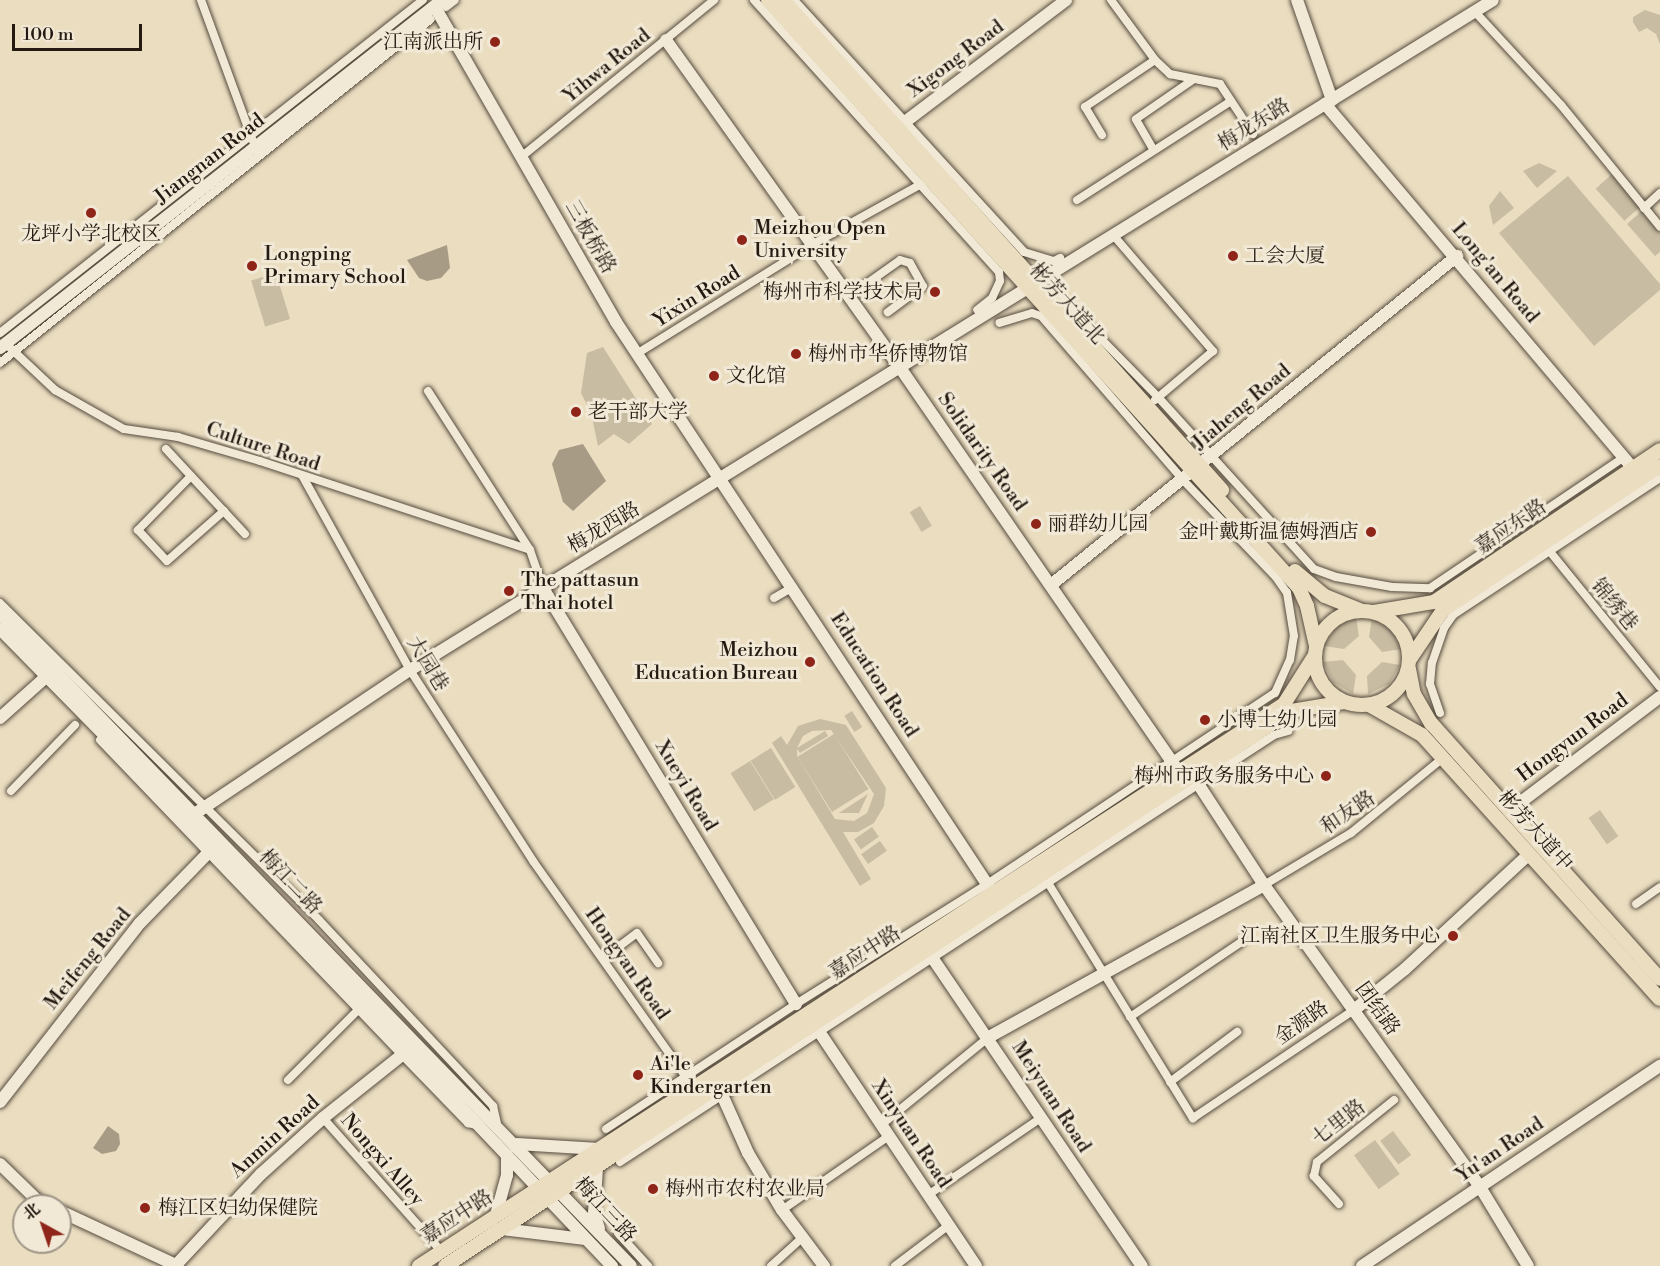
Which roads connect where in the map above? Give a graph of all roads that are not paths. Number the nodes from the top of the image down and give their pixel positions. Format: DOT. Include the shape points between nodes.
graph roads {
  1 [pos="201,0"];
  2 [pos="423,0"];
  3 [pos="455,0"];
  4 [pos="714,0"];
  5 [pos="754,0"];
  6 [pos="768,0"];
  7 [pos="783,0"];
  8 [pos="794,0"];
  9 [pos="1066,0"];
  10 [pos="1111,0"];
  11 [pos="1297,0"];
  12 [pos="1492,0"];
  13 [pos="439,8"];
  14 [pos="1476,13"];
  15 [pos="666,40"];
  16 [pos="1155,60"];
  17 [pos="1194,79"];
  18 [pos="1231,101"];
  19 [pos="1329,102"];
  20 [pos="901,125"];
  21 [pos="1252,134"];
  22 [pos="1102,135"];
  23 [pos="251,136"];
  24 [pos="255,148"];
  25 [pos="1153,149"];
  26 [pos="521,157"];
  27 [pos="925,182"];
  28 [pos="1660,194"];
  29 [pos="1077,200"];
  30 [pos="1644,208"];
  31 [pos="1660,227"];
  32 [pos="1114,236"];
  33 [pos="813,244"];
  34 [pos="1456,256"];
  35 [pos="1060,258"];
  36 [pos="1033,287"];
  37 [pos="855,292"];
  38 [pos="1061,298"];
  39 [pos="977,310"];
  40 [pos="888,312"];
  41 [pos="999,322"];
  42 [pos="4,343"];
  43 [pos="638,353"];
  44 [pos="0,363"];
  45 [pos="901,369"];
  46 [pos="428,391"];
  47 [pos="1158,397"];
  48 [pos="1148,407"];
  49 [pos="166,449"];
  50 [pos="1660,450"];
  51 [pos="1213,456"];
  52 [pos="1623,458"];
  53 [pos="1660,466"];
  54 [pos="1633,469"];
  55 [pos="1193,473"];
  56 [pos="191,476"];
  57 [pos="303,477"];
  58 [pos="1660,478"];
  59 [pos="721,480"];
  60 [pos="224,511"];
  61 [pos="245,534"];
  62 [pos="1546,547"];
  63 [pos="530,550"];
  64 [pos="1051,585"];
  65 [pos="793,587"];
  66 [pos="543,588"];
  67 [pos="774,598"];
  68 [pos="0,603"];
  69 [pos="1367,611"];
  70 [pos="0,614"];
  71 [pos="0,629"];
  72 [pos="0,636"];
  73 [pos="1316,650"];
  74 [pos="1409,664"];
  75 [pos="410,670"];
  76 [pos="47,676"];
  77 [pos="1660,687"];
  78 [pos="1660,697"];
  79 [pos="1344,702"];
  80 [pos="1369,705"];
  81 [pos="1440,713"];
  82 [pos="0,718"];
  83 [pos="75,725"];
  84 [pos="1288,731"];
  85 [pos="1443,758"];
  86 [pos="1182,770"];
  87 [pos="11,791"];
  88 [pos="200,810"];
  89 [pos="1509,811"];
  90 [pos="214,847"];
  91 [pos="1529,854"];
  92 [pos="533,861"];
  93 [pos="1264,885"];
  94 [pos="1050,886"];
  95 [pos="1660,887"];
  96 [pos="990,889"];
  97 [pos="1636,904"];
  98 [pos="1240,942"];
  99 [pos="609,954"];
  100 [pos="929,954"];
  101 [pos="658,963"];
  102 [pos="1103,972"];
  103 [pos="1660,978"];
  104 [pos="1660,999"];
  105 [pos="796,1004"];
  106 [pos="1354,1010"];
  107 [pos="356,1012"];
  108 [pos="1130,1017"];
  109 [pos="817,1028"];
  110 [pos="1237,1032"];
  111 [pos="989,1037"];
  112 [pos="406,1055"];
  113 [pos="1660,1066"];
  114 [pos="288,1080"];
  115 [pos="690,1082"];
  116 [pos="1170,1082"];
  117 [pos="723,1097"];
  118 [pos="1394,1100"];
  119 [pos="0,1102"];
  120 [pos="323,1118"];
  121 [pos="1041,1118"];
  122 [pos="881,1125"];
  123 [pos="606,1130"];
  124 [pos="889,1136"];
  125 [pos="517,1144"];
  126 [pos="599,1149"];
  127 [pos="507,1155"];
  128 [pos="620,1162"];
  129 [pos="0,1164"];
  130 [pos="597,1168"];
  131 [pos="551,1180"];
  132 [pos="1480,1187"];
  133 [pos="538,1188"];
  134 [pos="561,1191"];
  135 [pos="31,1194"];
  136 [pos="928,1195"];
  137 [pos="548,1199"];
  138 [pos="1339,1204"];
  139 [pos="783,1210"];
  140 [pos="496,1215"];
  141 [pos="72,1217"];
  142 [pos="949,1225"];
  143 [pos="502,1229"];
  144 [pos="618,1233"];
  145 [pos="602,1235"];
  146 [pos="803,1237"];
  147 [pos="585,1239"];
  148 [pos="441,1251"];
  149 [pos="177,1265"];
  150 [pos="419,1266"];
  151 [pos="446,1266"];
  152 [pos="612,1266"];
  153 [pos="631,1266"];
  154 [pos="648,1266"];
  155 [pos="771,1266"];
  156 [pos="824,1266"];
  157 [pos="895,1266"];
  158 [pos="976,1266"];
  159 [pos="1142,1266"];
  160 [pos="1362,1266"];
  161 [pos="1528,1266"];
  1 -- 23 [label="street"];
  2 -- 23 [label="street"];
  3 -- 13 [label="street"];
  4 -- 15 [label="street, Yihwa Road"];
  5 -- 27 [label="street"];
  6 -- 27 [label="main road, 彬芳大道北"];
  7 -- 20 [label="main road, 彬芳大道北"];
  8 -- 20 [label="street"];
  9 -- 20 [label="street, Xigong Road"];
  10 -- 16 [label="street"];
  11 -- 19 [label="street"];
  12 -- 14 [label="street, 梅龙东路"];
  13 -- 24 [label="street, Jiangnan Road"];
  13 -- 26 [label="street, 三板桥路"];
  13 -- 42 [label="street"];
  14 -- 19 [label="street, 梅龙东路"];
  14 -- 30 [label="street" via="1561,105"];
  15 -- 26 [label="street, Yihwa Road"];
  15 -- 33 [label="street, Solidarity Road"];
  16 -- 17 [label="street" via="1170,74"];
  16 -- 22 [label="street" via="1085,107"];
  17 -- 18 [label="street" via="1220,84"];
  17 -- 25 [label="street" via="1136,119"];
  18 -- 21 [label="street"];
  18 -- 25 [label="street"];
  19 -- 32 [label="street, 梅龙东路"];
  19 -- 34 [label="street, Long'an Road"];
  20 -- 35 [label="street" via="1024,252 1054,261"];
  20 -- 36 [label="main road, 彬芳大道北"];
  23 -- 24 [label="street"];
  23 -- 42 [label="street"];
  24 -- 42 [label="street, Jiangnan Road"];
  25 -- 29 [label="street"];
  26 -- 43 [label="street, 三板桥路"];
  27 -- 33 [label="street, Yixin Road"];
  27 -- 36 [label="main road, 彬芳大道北"];
  27 -- 39 [label="street" via="999,272 1000,281 992,298"];
  28 -- 30 [label="street"];
  30 -- 31 [label="street"];
  32 -- 36 [label="street, 梅龙东路"];
  32 -- 47 [label="street" via="1213,351"];
  33 -- 43 [label="street, Yixin Road"];
  33 -- 45 [label="street, Solidarity Road"];
  34 -- 51 [label="street, Jiaheng Road"];
  34 -- 52 [label="street, Long'an Road"];
  36 -- 45 [label="street, 梅龙西路"];
  36 -- 48 [label="main road, 彬芳大道北"];
  36 -- 55 [label="main road, 彬芳大道北"];
  37 -- 40 [label="street" via="900,260 910,263 923,286"];
  38 -- 47 [label="street"];
  41 -- 55 [label="street" via="1032,313 1041,316"];
  42 -- 44 [label="street"];
  42 -- 57 [label="street, Culture Road" via="55,390 124,429 178,437"];
  43 -- 59 [label="street, 三板桥路"];
  45 -- 59 [label="street, 梅龙西路"];
  45 -- 64 [label="street, Solidarity Road"];
  46 -- 63 [label="street"];
  47 -- 48 [label="street"];
  47 -- 51 [label="street"];
  48 -- 55 [label="main road, 彬芳大道北"];
  49 -- 56 [label="street"];
  50 -- 54 [label="main road, 嘉应东路"];
  51 -- 52 [label="street" via="1314,569 1392,587 1430,588"];
  51 -- 55 [label="street, Jiaheng Road"];
  52 -- 54 [label="street, Long'an Road"];
  53 -- 62 [label="main road, 嘉应东路"];
  54 -- 69 [label="main road, 嘉应东路" via="1434,602"];
  55 -- 64 [label="street, Jiaheng Road"];
  55 -- 69 [label="main road, 彬芳大道北" via="1307,584 1325,596"];
  55 -- 73 [label="main road, 彬芳大道北" via="1299,588"];
  55 -- 86 [label="street" via="1287,593 1294,636 1290,660 1275,693"];
  56 -- 60 [label="street"];
  56 -- 60 [label="street" via="138,530 167,561"];
  57 -- 63 [label="street, Culture Road"];
  57 -- 75 [label="street, 大园巷"];
  58 -- 62 [label="street"];
  59 -- 65 [label="street, Education Road"];
  59 -- 66 [label="street, 梅龙西路"];
  60 -- 61 [label="street"];
  62 -- 74 [label="main road, 嘉应东路" via="1443,610"];
  62 -- 77 [label="street, 锦绣巷"];
  62 -- 81 [label="street" via="1460,609 1444,628 1432,663 1430,684"];
  63 -- 66 [label="street"];
  64 -- 86 [label="street, Solidarity Road"];
  65 -- 67 [label="street"];
  65 -- 96 [label="street, Education Road"];
  66 -- 75 [label="street, 梅龙西路"];
  66 -- 105 [label="street, Xueyi Road"];
  68 -- 88 [label="street"];
  69 -- 73 [label="main road" via="1344,614 1329,624"];
  69 -- 74 [label="main road" via="1389,618 1402,632"];
  70 -- 88 [label="street, 梅江二路"];
  71 -- 76 [label="street, 梅江二路"];
  72 -- 112 [label="street"];
  73 -- 79 [label="main road" via="1317,672 1324,687"];
  73 -- 86 [label="main road, 嘉应中路" via="1284,704"];
  74 -- 80 [label="main road" via="1394,693"];
  74 -- 89 [label="main road, 彬芳大道中" via="1414,694 1431,723"];
  75 -- 88 [label="street, 梅龙西路"];
  75 -- 92 [label="street, 大园巷"];
  76 -- 82 [label="street"];
  76 -- 90 [label="street, 梅江二路"];
  78 -- 89 [label="street, Hongyun Road"];
  79 -- 80 [label="main road"];
  79 -- 86 [label="main road, 嘉应中路" via="1291,711"];
  80 -- 85 [label="main road, 彬芳大道中" via="1422,735"];
  83 -- 87 [label="street"];
  84 -- 100 [label="street" via="1274,735"];
  85 -- 91 [label="main road, 彬芳大道中"];
  85 -- 93 [label="street, 和友路" via="1351,833"];
  86 -- 93 [label="street, 团结路"];
  86 -- 96 [label="main road, 嘉应中路"];
  86 -- 100 [label="main road, 嘉应中路"];
  88 -- 125 [label="street, 梅江二路"];
  89 -- 103 [label="main road, 彬芳大道中"];
  90 -- 112 [label="street, 梅江二路"];
  90 -- 119 [label="street, Meifeng Road" via="140,923"];
  91 -- 104 [label="main road, 彬芳大道中"];
  91 -- 106 [label="street, 金源路" via="1405,969"];
  92 -- 115 [label="street, Hongyan Road"];
  93 -- 102 [label="street"];
  93 -- 106 [label="street, 团结路"];
  94 -- 102 [label="street"];
  95 -- 97 [label="street"];
  96 -- 105 [label="street"];
  96 -- 115 [label="main road, 嘉应中路"];
  98 -- 108 [label="street"];
  99 -- 101 [label="street" via="638,933"];
  100 -- 109 [label="main road, 嘉应中路"];
  100 -- 111 [label="street, Meiyuan Road"];
  102 -- 108 [label="street"];
  102 -- 111 [label="street"];
  105 -- 115 [label="street"];
  106 -- 116 [label="street, 金源路" via="1197,1118 1192,1118"];
  106 -- 132 [label="street, 团结路"];
  107 -- 114 [label="street"];
  108 -- 116 [label="street"];
  109 -- 122 [label="street, Xinyuan Road"];
  109 -- 128 [label="street"];
  109 -- 130 [label="main road, 嘉应中路"];
  110 -- 116 [label="street"];
  111 -- 121 [label="street, Meiyuan Road"];
  111 -- 122 [label="street"];
  112 -- 120 [label="street, Anmin Road"];
  112 -- 127 [label="street, 梅江二路"];
  113 -- 132 [label="street, Yu'an Road"];
  115 -- 123 [label="street"];
  115 -- 126 [label="main road, 嘉应中路"];
  117 -- 139 [label="street" via="748,1153"];
  118 -- 138 [label="street, 七里路" via="1317,1162 1314,1176"];
  120 -- 148 [label="street, Nongxi Alley"];
  120 -- 149 [label="street, Anmin Road" via="261,1174"];
  121 -- 136 [label="street"];
  121 -- 159 [label="street, Meiyuan Road"];
  122 -- 124 [label="street, Xinyuan Road"];
  124 -- 136 [label="street, Xinyuan Road"];
  124 -- 139 [label="street"];
  125 -- 126 [label="street"];
  125 -- 131 [label="street, 梅江二路"];
  126 -- 131 [label="main road, 嘉应中路"];
  127 -- 133 [label="street, 梅江二路"];
  127 -- 140 [label="street" via="507,1174"];
  129 -- 135 [label="street"];
  130 -- 134 [label="main road, 嘉应中路"];
  130 -- 145 [label="street" via="594,1213"];
  131 -- 133 [label="main road, 嘉应中路"];
  131 -- 134 [label="street, 梅江三路"];
  132 -- 160 [label="street, Yu'an Road"];
  132 -- 161 [label="street, 团结路"];
  133 -- 137 [label="street, 梅江三路"];
  133 -- 140 [label="main road, 嘉应中路"];
  134 -- 137 [label="main road, 嘉应中路"];
  134 -- 145 [label="street, 梅江三路"];
  136 -- 142 [label="street, Xinyuan Road"];
  137 -- 143 [label="main road, 嘉应中路"];
  137 -- 147 [label="street, 梅江三路"];
  139 -- 146 [label="street"];
  140 -- 148 [label="main road, 嘉应中路"];
  141 -- 149 [label="street"];
  142 -- 157 [label="street"];
  142 -- 158 [label="street, Xinyuan Road"];
  143 -- 147 [label="street"];
  143 -- 151 [label="main road, 嘉应中路"];
  144 -- 154 [label="street"];
  145 -- 153 [label="street, 梅江三路"];
  146 -- 155 [label="street"];
  146 -- 156 [label="street"];
  147 -- 152 [label="street, 梅江三路"];
  148 -- 150 [label="main road, 嘉应中路"];
}
